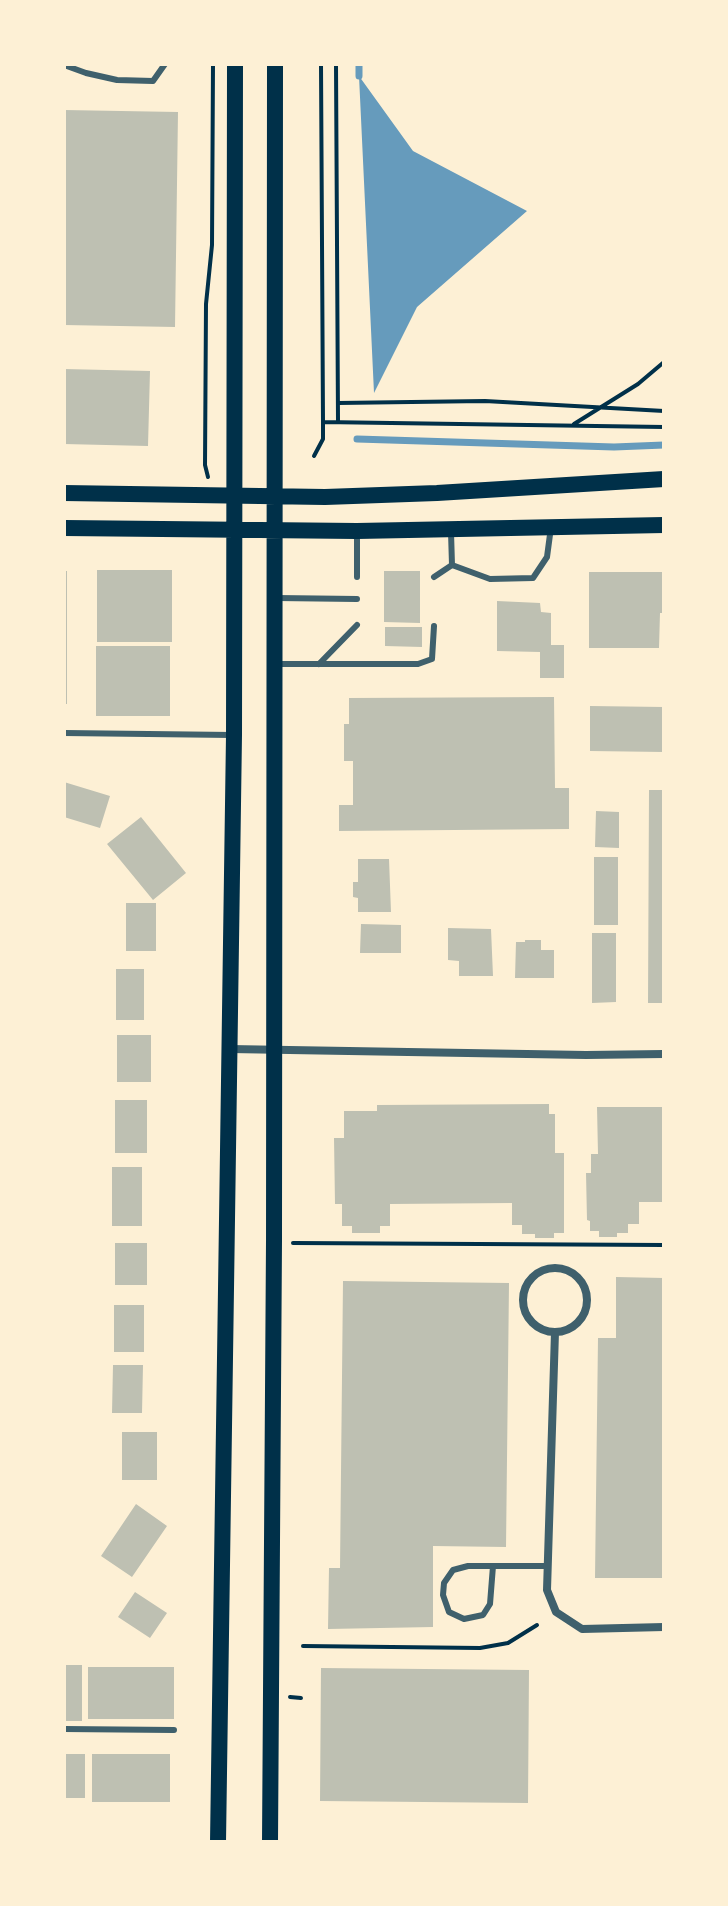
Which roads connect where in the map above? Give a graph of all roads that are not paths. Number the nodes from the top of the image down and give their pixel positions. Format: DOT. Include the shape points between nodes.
graph roads {
  1 [pos="165,64"];
  2 [pos="235,64"];
  3 [pos="275,64"];
  4 [pos="64,65"];
  5 [pos="664,479"];
  6 [pos="64,493"];
  7 [pos="236,495"];
  8 [pos="274,496"];
  9 [pos="664,525"];
  10 [pos="551,527"];
  11 [pos="64,528"];
  12 [pos="451,529"];
  13 [pos="236,530"];
  14 [pos="274,531"];
  15 [pos="357,531"];
  16 [pos="452,565"];
  17 [pos="357,577"];
  18 [pos="434,577"];
  19 [pos="274,598"];
  20 [pos="357,599"];
  21 [pos="357,625"];
  22 [pos="434,626"];
  23 [pos="274,664"];
  24 [pos="319,664"];
  25 [pos="64,733"];
  26 [pos="234,735"];
  27 [pos="230,1049"];
  28 [pos="274,1052"];
  29 [pos="664,1054"];
  30 [pos="555,1332"];
  31 [pos="493,1566"];
  32 [pos="548,1566"];
  33 [pos="664,1627"];
  34 [pos="64,1729"];
  35 [pos="174,1730"];
  36 [pos="218,1842"];
  37 [pos="270,1842"];
  1 -- 4 [label="lane" via="153,81 117,80"];
  2 -- 7 [label="main road"];
  3 -- 8 [label="main road"];
  5 -- 8 [label="main road" via="437,493"];
  6 -- 7 [label="main road"];
  7 -- 8 [label="main road"];
  7 -- 13 [label="main road"];
  8 -- 14 [label="main road"];
  9 -- 10 [label="main road"];
  10 -- 12 [label="main road"];
  10 -- 16 [label="lane" via="547,557 533,578 490,579"];
  11 -- 13 [label="main road"];
  12 -- 15 [label="main road"];
  12 -- 16 [label="lane"];
  13 -- 14 [label="main road"];
  13 -- 26 [label="main road"];
  14 -- 15 [label="main road"];
  14 -- 19 [label="main road"];
  15 -- 17 [label="lane"];
  16 -- 18 [label="lane"];
  19 -- 20 [label="lane"];
  19 -- 23 [label="main road"];
  21 -- 24 [label="lane"];
  22 -- 24 [label="lane" via="432,659 418,664"];
  23 -- 24 [label="lane"];
  23 -- 28 [label="main road"];
  25 -- 26 [label="lane"];
  26 -- 27 [label="main road"];
  27 -- 28 [label="street"];
  27 -- 36 [label="main road"];
  28 -- 29 [label="street"];
  28 -- 37 [label="main road"];
  30 -- 30 [label="street" via="536,1326 524,1308 525,1288 549,1268 578,1278 587,1296 582,1317"];
  30 -- 32 [label="street"];
  31 -- 31 [label="lane" via="468,1566 448,1575 443,1595 449,1612 464,1619 483,1615 490,1604"];
  31 -- 32 [label="lane"];
  32 -- 33 [label="street" via="547,1590 556,1612 582,1629"];
  34 -- 35 [label="lane"];
}
